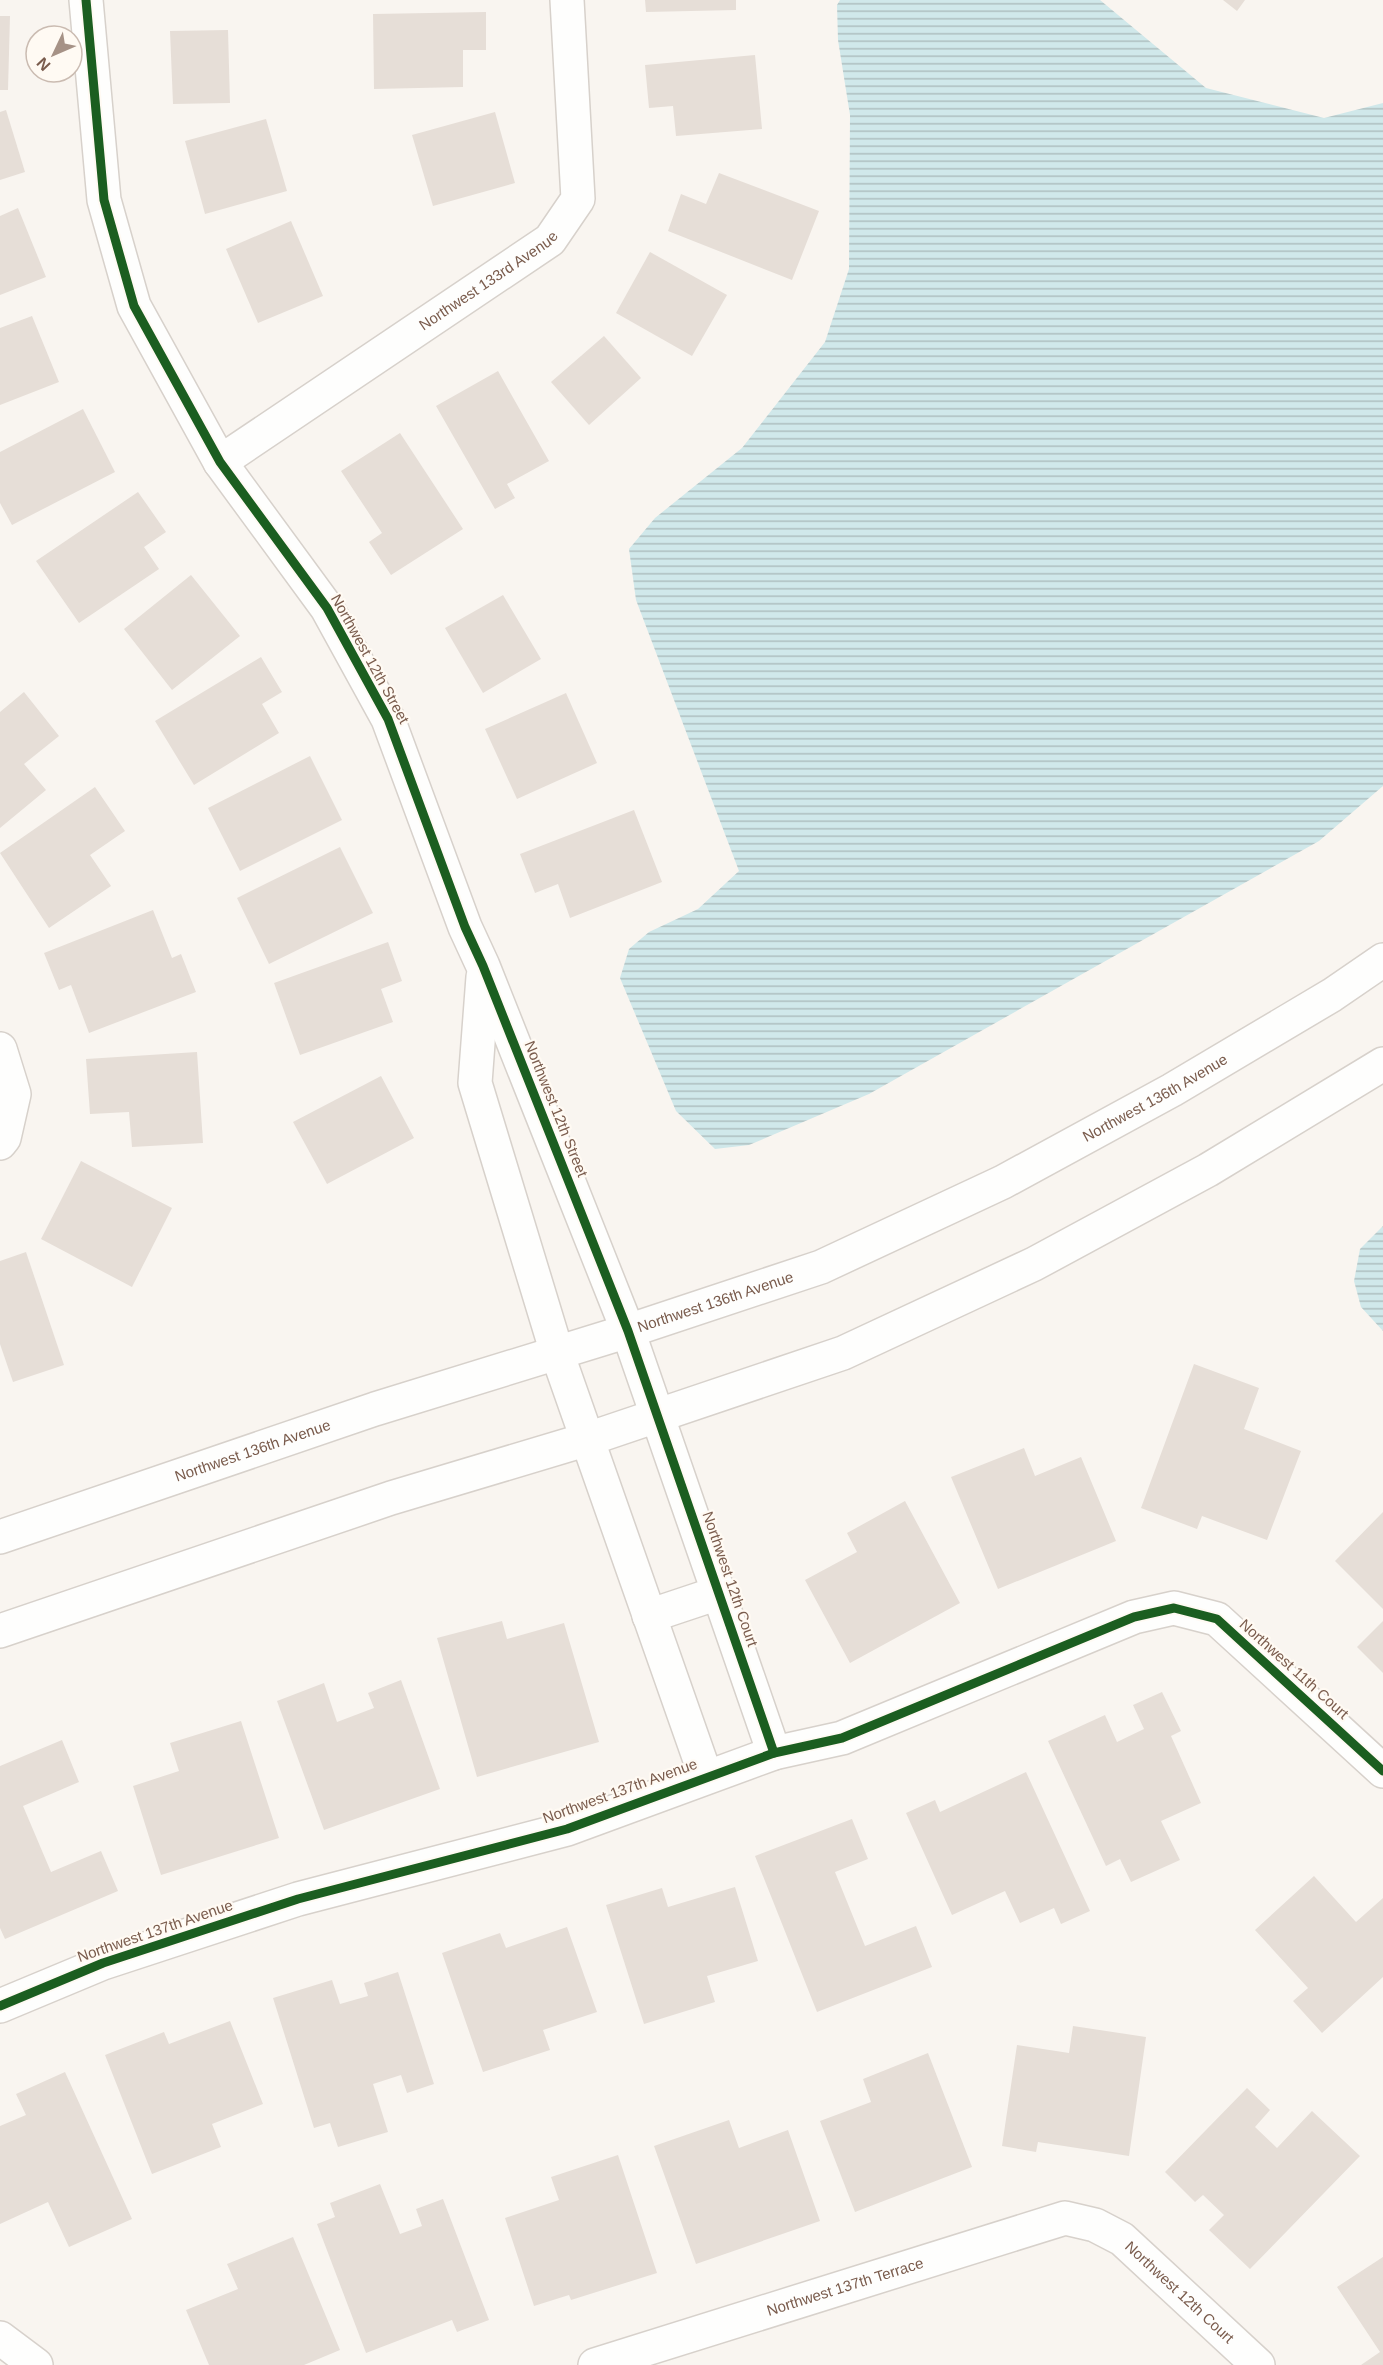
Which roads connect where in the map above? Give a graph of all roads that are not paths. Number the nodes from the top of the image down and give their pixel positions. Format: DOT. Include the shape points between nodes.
graph roads {
  1 [pos="86,0"];
  2 [pos="567,0"];
  3 [pos="220,462"];
  4 [pos="1383,960"];
  5 [pos="483,966"];
  6 [pos="0,1049"];
  7 [pos="1383,1064"];
  8 [pos="2,1141"];
  9 [pos="628,1331"];
  10 [pos="557,1353"];
  11 [pos="657,1416"];
  12 [pos="588,1439"];
  13 [pos="0,1537"];
  14 [pos="718,1593"];
  15 [pos="1174,1608"];
  16 [pos="649,1616"];
  17 [pos="0,1631"];
  18 [pos="774,1753"];
  19 [pos="1383,1771"];
  20 [pos="706,1777"];
  21 [pos="0,2006"];
  22 [pos="1095,2225"];
  23 [pos="0,2338"];
  24 [pos="36,2365"];
  25 [pos="595,2365"];
  26 [pos="1257,2365"];
  1 -- 3 [label="street, Northwest 12th Street" via="104,200 134,306"];
  2 -- 3 [label="street, Northwest 133rd Avenue" via="578,199 550,240"];
  3 -- 5 [label="street, Northwest 12th Street" via="327,608 388,719"];
  4 -- 9 [label="street, Northwest 136th Avenue" via="1332,995 1182,1084 1003,1182 820,1267"];
  5 -- 9 [label="street, Northwest 12th Street"];
  5 -- 10 [label="street, Northwest 12th Street" via="476,1083"];
  6 -- 8 [label="street" via="14,1094"];
  7 -- 11 [label="street" via="1208,1170 1034,1264 843,1353"];
  9 -- 10 [label="street, Northwest 136th Avenue"];
  9 -- 11 [label="street, Northwest 12th Street"];
  10 -- 12 [label="street, Northwest 12th Street"];
  10 -- 13 [label="street, Northwest 136th Avenue" via="363,1413"];
  11 -- 12 [label="street"];
  11 -- 14 [label="street, Northwest 12th Court"];
  12 -- 16 [label="street"];
  12 -- 17 [label="street" via="391,1498"];
  14 -- 16 [label="street"];
  14 -- 18 [label="street, Northwest 12th Court"];
  15 -- 18 [label="street, Northwest 137th Avenue" via="1134,1617 842,1738"];
  15 -- 19 [label="street, Northwest 11th Court" via="1216,1619"];
  16 -- 20 [label="street"];
  18 -- 20 [label="street, Northwest 137th Avenue"];
  20 -- 21 [label="street, Northwest 137th Avenue" via="567,1829 298,1899 103,1963"];
  22 -- 25 [label="street, Northwest 137th Terrace" via="1065,2218"];
  22 -- 26 [label="street, Northwest 12th Court" via="1122,2239"];
  23 -- 24 [label="street"];
}
